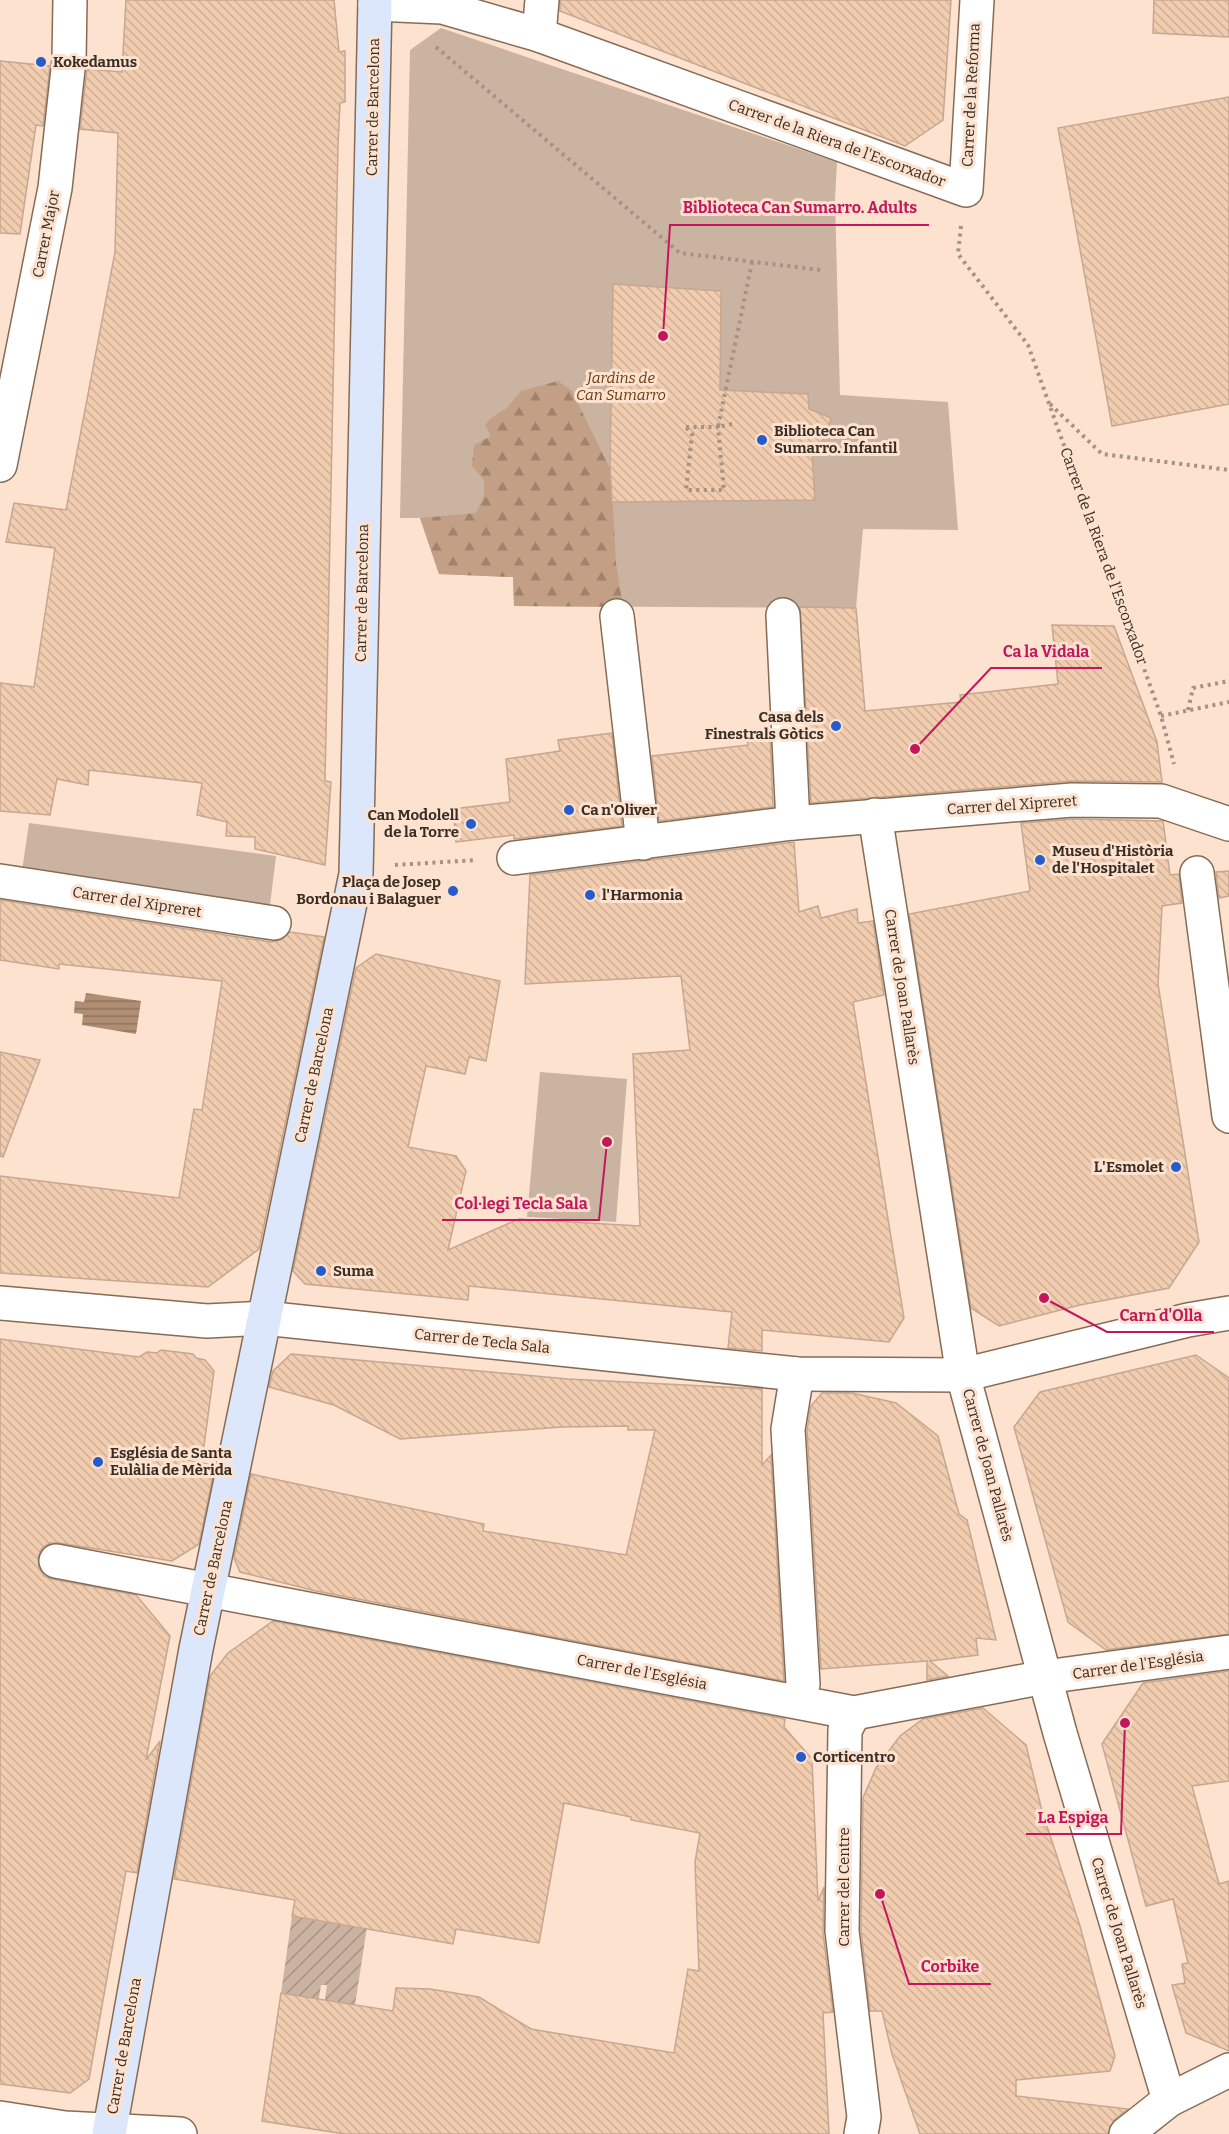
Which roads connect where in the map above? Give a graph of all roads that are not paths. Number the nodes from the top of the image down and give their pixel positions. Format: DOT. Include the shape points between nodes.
graph roads {
  1 [pos="70,0"];
  2 [pos="542,0"];
  3 [pos="977,0"];
  4 [pos="375,2"];
  5 [pos="539,35"];
  6 [pos="966,190"];
  7 [pos="0,465"];
  8 [pos="783,615"];
  9 [pos="617,616"];
  10 [pos="875,815"];
  11 [pos="793,823"];
  12 [pos="1229,824"];
  13 [pos="643,843"];
  14 [pos="514,858"];
  15 [pos="1197,873"];
  16 [pos="0,880"];
  17 [pos="274,923"];
  18 [pos="1229,1116"];
  19 [pos="0,1303"];
  20 [pos="1229,1313"];
  21 [pos="264,1318"];
  22 [pos="797,1374"];
  23 [pos="963,1375"];
  24 [pos="56,1561"];
  25 [pos="209,1588"];
  26 [pos="1229,1652"];
  27 [pos="1045,1677"];
  28 [pos="803,1684"];
  29 [pos="854,1713"];
  30 [pos="1229,2070"];
  31 [pos="1169,2100"];
  32 [pos="0,2118"];
  33 [pos="109,2132"];
  34 [pos="180,2134"];
  35 [pos="861,2134"];
  36 [pos="1126,2134"];
  1 -- 7 [label="street, Carrer Major" via="68,71 55,188"];
  2 -- 5 [label="street"];
  3 -- 6 [label="street, Carrer de la Reforma"];
  4 -- 5 [label="street, Carrer de la Riera de l'Escorxador" via="442,7"];
  4 -- 21 [label="street, Carrer de Barcelona" via="356,874"];
  5 -- 6 [label="street, Carrer de la Riera de l'Escorxador"];
  8 -- 11 [label="street"];
  9 -- 13 [label="street"];
  10 -- 11 [label="street, Carrer del Xipreret"];
  10 -- 12 [label="street, Carrer del Xipreret" via="1072,800 1161,801"];
  10 -- 23 [label="street, Carrer de Joan Pallarès"];
  11 -- 13 [label="street, Carrer del Xipreret"];
  13 -- 14 [label="street, Carrer del Xipreret"];
  15 -- 18 [label="street"];
  16 -- 17 [label="street, Carrer del Xipreret"];
  19 -- 21 [label="street, Carrer de Tecla Sala" via="207,1321"];
  20 -- 23 [label="street, Carrer de Tecla Sala"];
  21 -- 22 [label="street, Carrer de Tecla Sala"];
  21 -- 25 [label="street, Carrer de Barcelona"];
  22 -- 23 [label="street, Carrer de Tecla Sala"];
  22 -- 28 [label="street" via="788,1429"];
  23 -- 27 [label="street, Carrer de Joan Pallarès"];
  24 -- 25 [label="street, Carrer de l'Església"];
  25 -- 29 [label="street, Carrer de l'Església"];
  25 -- 33 [label="street, Carrer de Barcelona"];
  26 -- 27 [label="street, Carrer de l'Església"];
  27 -- 29 [label="street, Carrer de l'Església"];
  27 -- 31 [label="street, Carrer de Joan Pallarès"];
  29 -- 35 [label="street, Carrer del Centre" via="845,1730 842,1930 864,2117"];
  30 -- 31 [label="street"];
  31 -- 36 [label="street"];
  32 -- 33 [label="street"];
  33 -- 34 [label="street"];
}
